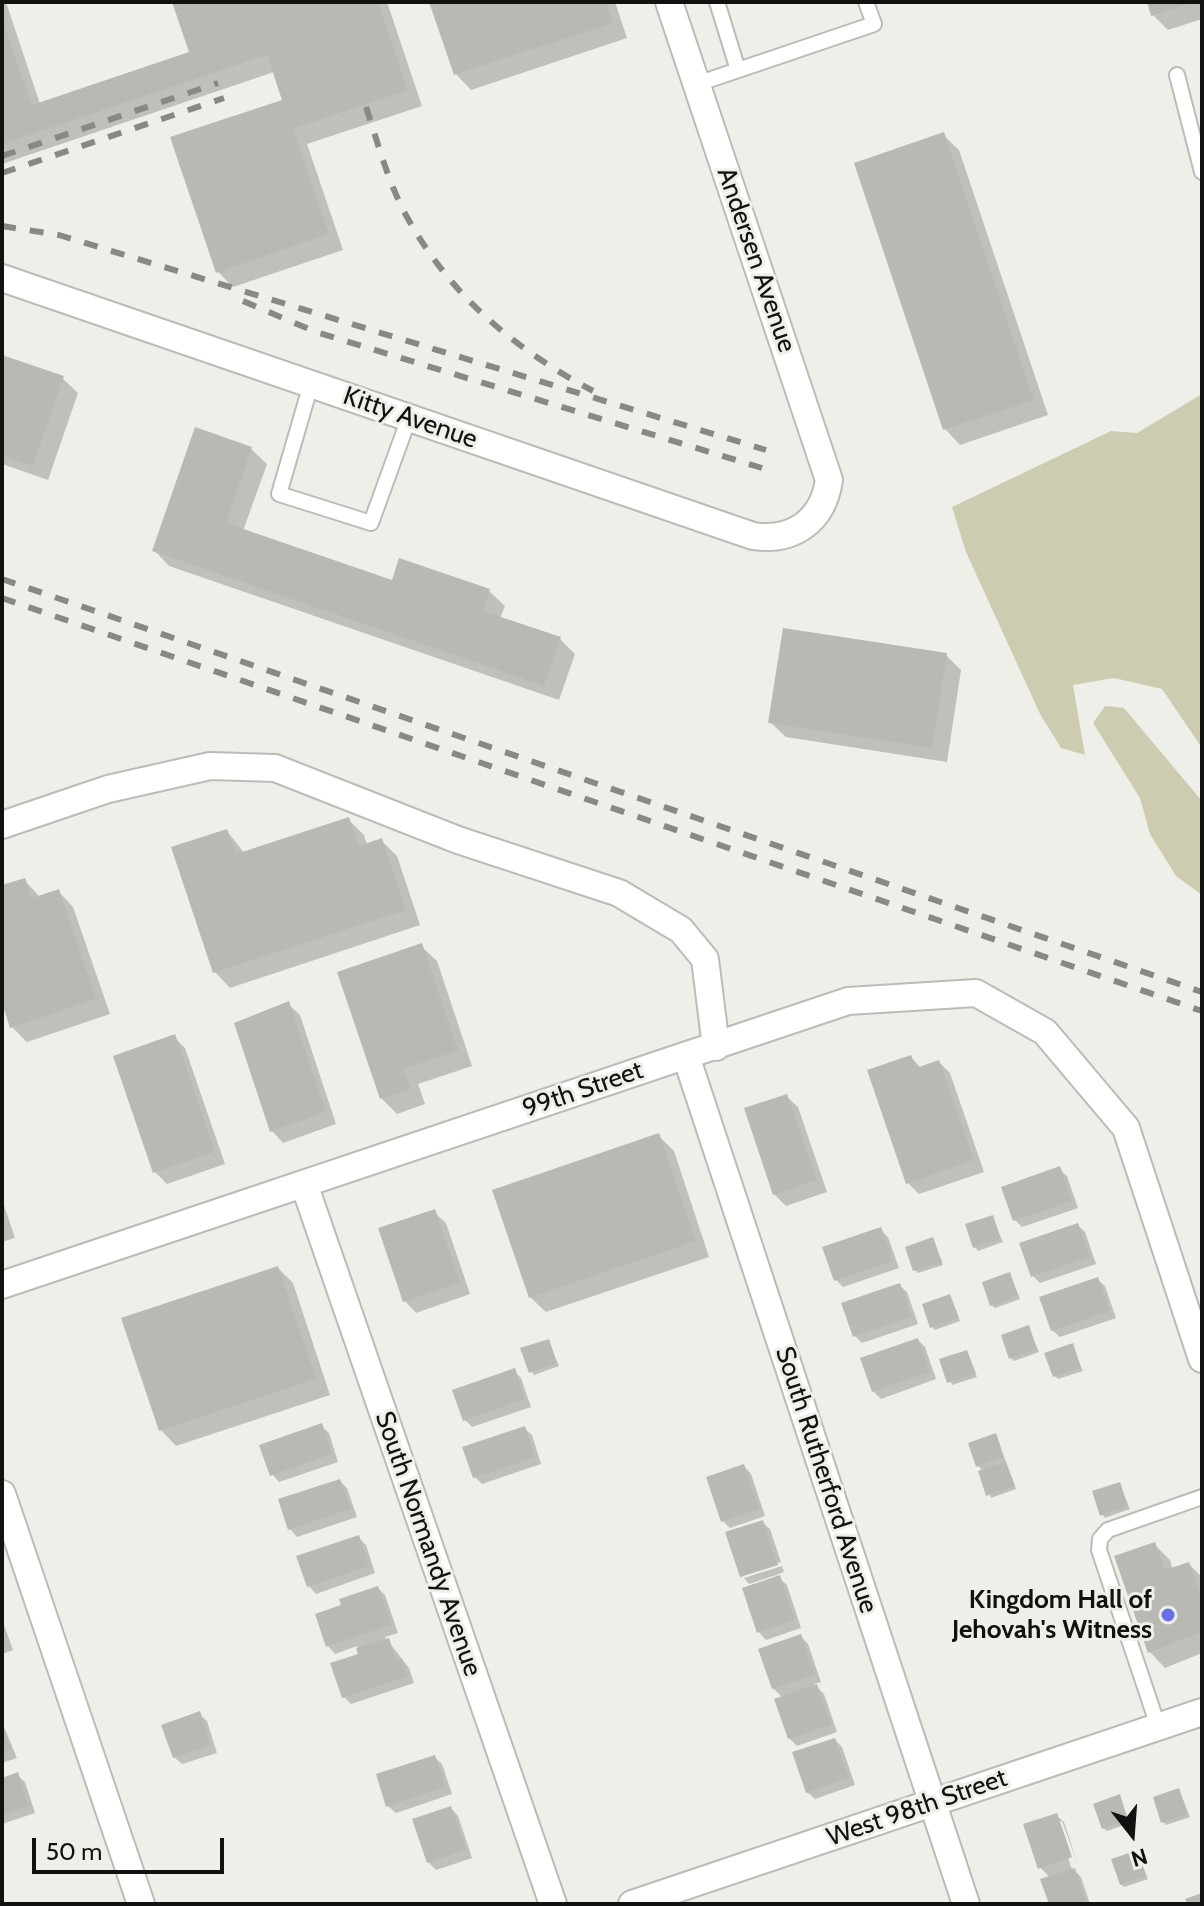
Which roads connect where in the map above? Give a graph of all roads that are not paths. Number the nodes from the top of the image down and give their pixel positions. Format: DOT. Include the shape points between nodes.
graph roads {
  1 [pos="669,2"];
  2 [pos="717,2"];
  3 [pos="866,2"];
  4 [pos="738,70"];
  5 [pos="1177,75"];
  6 [pos="697,84"];
  7 [pos="1202,172"];
  8 [pos="2,278"];
  9 [pos="311,384"];
  10 [pos="409,418"];
  11 [pos="815,517"];
  12 [pos="2,825"];
  13 [pos="716,1047"];
  14 [pos="686,1056"];
  15 [pos="304,1184"];
  16 [pos="2,1285"];
  17 [pos="1202,1359"];
  18 [pos="1202,1497"];
  19 [pos="4,1506"];
  20 [pos="1202,1712"];
  21 [pos="1158,1726"];
  22 [pos="932,1802"];
  23 [pos="141,1904"];
  24 [pos="553,1904"];
  25 [pos="632,1904"];
  26 [pos="966,1904"];
  1 -- 6 [label="street, Andersen Avenue"];
  2 -- 4 [label="lane"];
  3 -- 4 [label="lane" via="874,24"];
  4 -- 6 [label="lane"];
  5 -- 7 [label="lane"];
  6 -- 11 [label="street, Andersen Avenue" via="826,471 826,497"];
  8 -- 9 [label="street, Kitty Avenue"];
  9 -- 10 [label="street, Kitty Avenue"];
  9 -- 10 [label="lane" via="279,494 371,523"];
  10 -- 11 [label="street, Kitty Avenue" via="753,536 791,535"];
  12 -- 13 [label="street" via="108,789 210,766 275,768 458,840 619,893 681,930 705,959"];
  13 -- 14 [label="street, 99th Street"];
  13 -- 17 [label="street, 99th Street" via="848,1001 976,993 1045,1032 1126,1128"];
  14 -- 15 [label="street, 99th Street"];
  14 -- 22 [label="street, South Rutherford Avenue"];
  15 -- 16 [label="street, 99th Street"];
  15 -- 24 [label="street, South Normandy Avenue"];
  18 -- 21 [label="lane" via="1108,1530 1100,1539 1099,1550"];
  19 -- 23 [label="street"];
  20 -- 21 [label="street, West 98th Street"];
  21 -- 22 [label="street, West 98th Street"];
  22 -- 25 [label="street, West 98th Street"];
  22 -- 26 [label="street, South Rutherford Avenue"];
}
